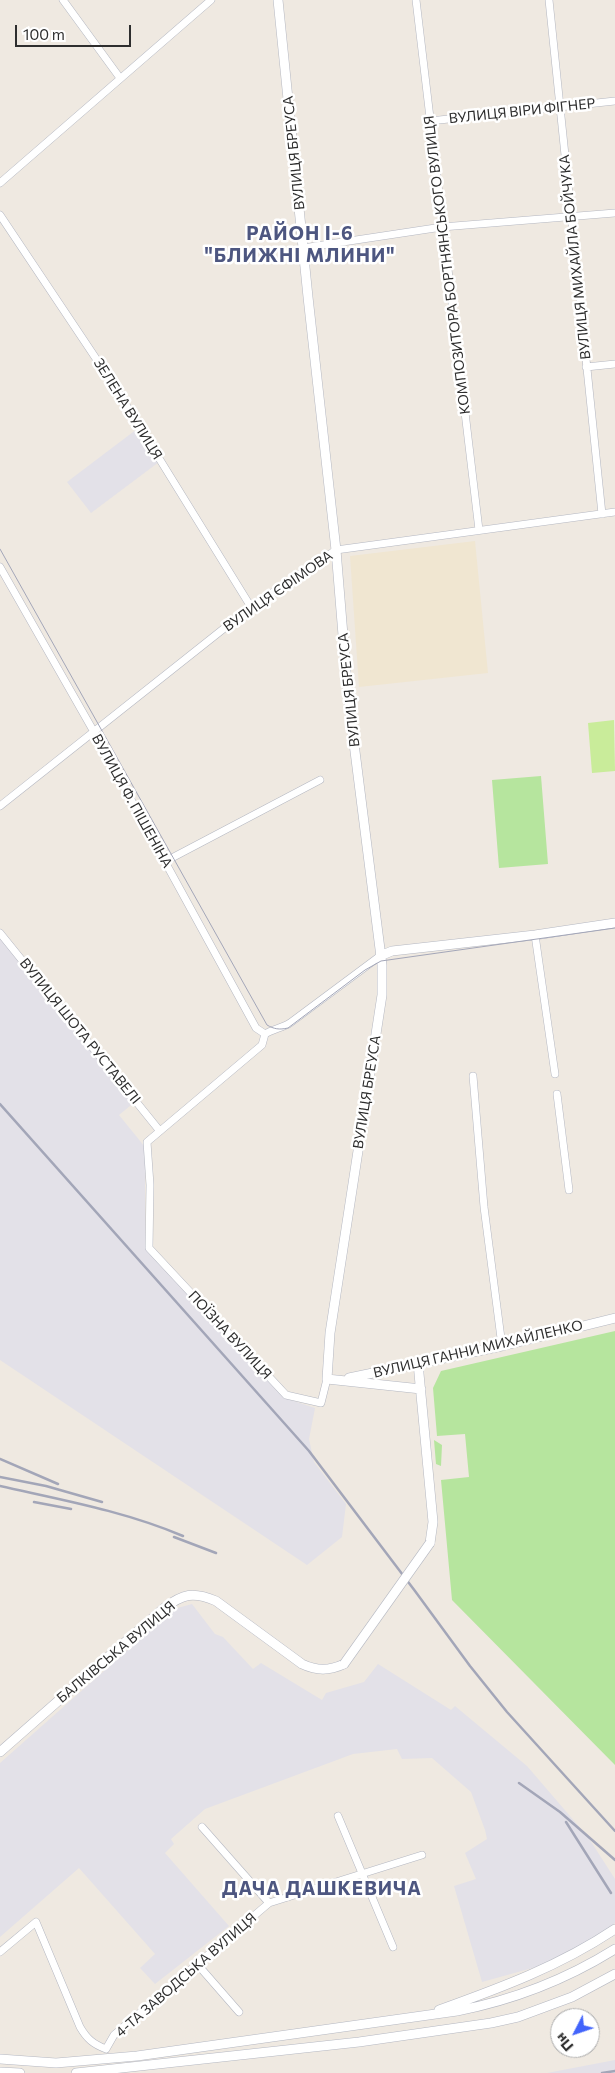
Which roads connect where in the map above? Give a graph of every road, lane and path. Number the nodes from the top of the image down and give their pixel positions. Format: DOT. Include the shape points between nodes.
graph roads {
  1 [pos="62,0"];
  2 [pos="211,0"];
  3 [pos="278,0"];
  4 [pos="416,0"];
  5 [pos="549,0"];
  6 [pos="120,78"];
  7 [pos="615,101"];
  8 [pos="559,106"];
  9 [pos="430,120"];
  10 [pos="0,183"];
  11 [pos="615,213"];
  12 [pos="0,215"];
  13 [pos="570,218"];
  14 [pos="442,227"];
  15 [pos="303,248"];
  16 [pos="615,364"];
  17 [pos="586,367"];
  18 [pos="615,512"];
  19 [pos="602,514"];
  20 [pos="479,530"];
  21 [pos="336,550"];
  22 [pos="0,567"];
  23 [pos="251,607"];
  24 [pos="94,732"];
  25 [pos="320,780"];
  26 [pos="0,806"];
  27 [pos="166,861"];
  28 [pos="615,923"];
  29 [pos="0,933"];
  30 [pos="535,935"];
  31 [pos="380,956"];
  32 [pos="265,1034"];
  33 [pos="555,1074"];
  34 [pos="473,1076"];
  35 [pos="558,1094"];
  36 [pos="159,1130"];
  37 [pos="569,1190"];
  38 [pos="615,1318"];
  39 [pos="502,1346"];
  40 [pos="418,1363"];
  41 [pos="327,1378"];
  42 [pos="341,1380"];
  43 [pos="421,1389"];
  44 [pos="0,1752"];
  45 [pos="338,1816"];
  46 [pos="202,1827"];
  47 [pos="422,1855"];
  48 [pos="362,1875"];
  49 [pos="269,1903"];
  50 [pos="615,1929"];
  51 [pos="393,1947"];
  52 [pos="615,1949"];
  53 [pos="0,1952"];
  54 [pos="198,1966"];
  55 [pos="615,1974"];
  56 [pos="239,2012"];
  57 [pos="418,2018"];
  58 [pos="106,2049"];
  59 [pos="111,2058"];
  60 [pos="0,2059"];
  61 [pos="1,2072"];
  62 [pos="20,2073"];
  63 [pos="76,2073"];
  1 -- 6 [label="street"];
  2 -- 6 [label="street"];
  3 -- 15 [label="street, ВУЛИЦЯ БРЕУСА"];
  4 -- 9 [label="street, КОМПОЗИТОРА БОРТНЯНСЬКОГО ВУЛИЦЯ"];
  5 -- 8 [label="street, ВУЛИЦЯ МИХАЙЛА БОЙЧУКА"];
  6 -- 10 [label="street"];
  7 -- 8 [label="street, ВУЛИЦЯ ВІРИ ФІГНЕР"];
  8 -- 9 [label="street, ВУЛИЦЯ ВІРИ ФІГНЕР"];
  8 -- 13 [label="street, ВУЛИЦЯ МИХАЙЛА БОЙЧУКА"];
  9 -- 14 [label="street, КОМПОЗИТОРА БОРТНЯНСЬКОГО ВУЛИЦЯ"];
  11 -- 13 [label="street"];
  12 -- 23 [label="street, ЗЕЛЕНА ВУЛИЦЯ" via="115,387"];
  13 -- 14 [label="street"];
  13 -- 17 [label="street, ВУЛИЦЯ МИХАЙЛА БОЙЧУКА"];
  14 -- 15 [label="street"];
  14 -- 20 [label="street, КОМПОЗИТОРА БОРТНЯНСЬКОГО ВУЛИЦЯ"];
  15 -- 21 [label="street, ВУЛИЦЯ БРЕУСА"];
  16 -- 17 [label="street"];
  17 -- 19 [label="street, ВУЛИЦЯ МИХАЙЛА БОЙЧУКА"];
  18 -- 19 [label="street, ВУЛИЦЯ ЄФІМОВА"];
  19 -- 20 [label="street, ВУЛИЦЯ ЄФІМОВА"];
  20 -- 21 [label="street, ВУЛИЦЯ ЄФІМОВА"];
  21 -- 23 [label="street, ВУЛИЦЯ ЄФІМОВА"];
  21 -- 31 [label="street, ВУЛИЦЯ БРЕУСА" via="348,696"];
  22 -- 24 [label="street, ВУЛИЦЯ Ф. ПІШЕНІНА"];
  23 -- 24 [label="street, ВУЛИЦЯ ЄФІМОВА"];
  24 -- 26 [label="street, ВУЛИЦЯ ЄФІМОВА"];
  24 -- 27 [label="street, ВУЛИЦЯ Ф. ПІШЕНІНА"];
  25 -- 27 [label="street"];
  27 -- 32 [label="street, ВУЛИЦЯ Ф. ПІШЕНІНА" via="256,1028"];
  28 -- 30 [label="street"];
  29 -- 36 [label="street, ВУЛИЦЯ ШОТА РУСТАВЕЛІ"];
  30 -- 31 [label="street" via="392,951"];
  30 -- 33 [label="street"];
  31 -- 32 [label="street" via="290,1023"];
  31 -- 41 [label="street, ВУЛИЦЯ БРЕУСА" via="382,995 330,1333"];
  32 -- 36 [label="street" via="262,1045"];
  34 -- 39 [label="street" via="484,1206"];
  35 -- 37 [label="street"];
  36 -- 41 [label="street, ПОЇЗНА ВУЛИЦЯ" via="147,1142 149,1248 286,1395 321,1403"];
  38 -- 39 [label="street, ВУЛИЦЯ ГАННИ МИХАЙЛЕНКО"];
  39 -- 40 [label="street, ВУЛИЦЯ ГАННИ МИХАЙЛЕНКО"];
  40 -- 42 [label="street, ВУЛИЦЯ ГАННИ МИХАЙЛЕНКО"];
  40 -- 43 [label="street"];
  41 -- 42 [label="street, ВУЛИЦЯ ГАННИ МИХАЙЛЕНКО"];
  42 -- 43 [label="street, ВУЛИЦЯ ГАННИ МИХАЙЛЕНКО"];
  43 -- 44 [label="street, БАЛКІВСЬКА ВУЛИЦЯ, bridge" via="433,1522 430,1543 344,1664 313,1669 216,1600 189,1594 164,1608"];
  45 -- 48 [label="street"];
  46 -- 49 [label="street"];
  47 -- 48 [label="street, 4-ТА ЗАВОДСЬКА ВУЛИЦЯ"];
  48 -- 49 [label="street, 4-ТА ЗАВОДСЬКА ВУЛИЦЯ"];
  48 -- 51 [label="street"];
  49 -- 54 [label="street, 4-ТА ЗАВОДСЬКА ВУЛИЦЯ"];
  50 -- 57 [label="street" via="556,1965"];
  52 -- 57 [label="street" via="558,1979 508,1999"];
  53 -- 58 [label="street" via="36,1922 80,2027 87,2039"];
  54 -- 56 [label="street"];
  54 -- 58 [label="street, 4-ТА ЗАВОДСЬКА ВУЛИЦЯ" via="114,2035"];
  55 -- 63 [label="street" via="544,2008 483,2024 359,2042"];
  57 -- 59 [label="street"];
  58 -- 59 [label="street, 4-ТА ЗАВОДСЬКА ВУЛИЦЯ"];
  59 -- 60 [label="street" via="56,2063"];
  61 -- 62 [label="street"];
}
